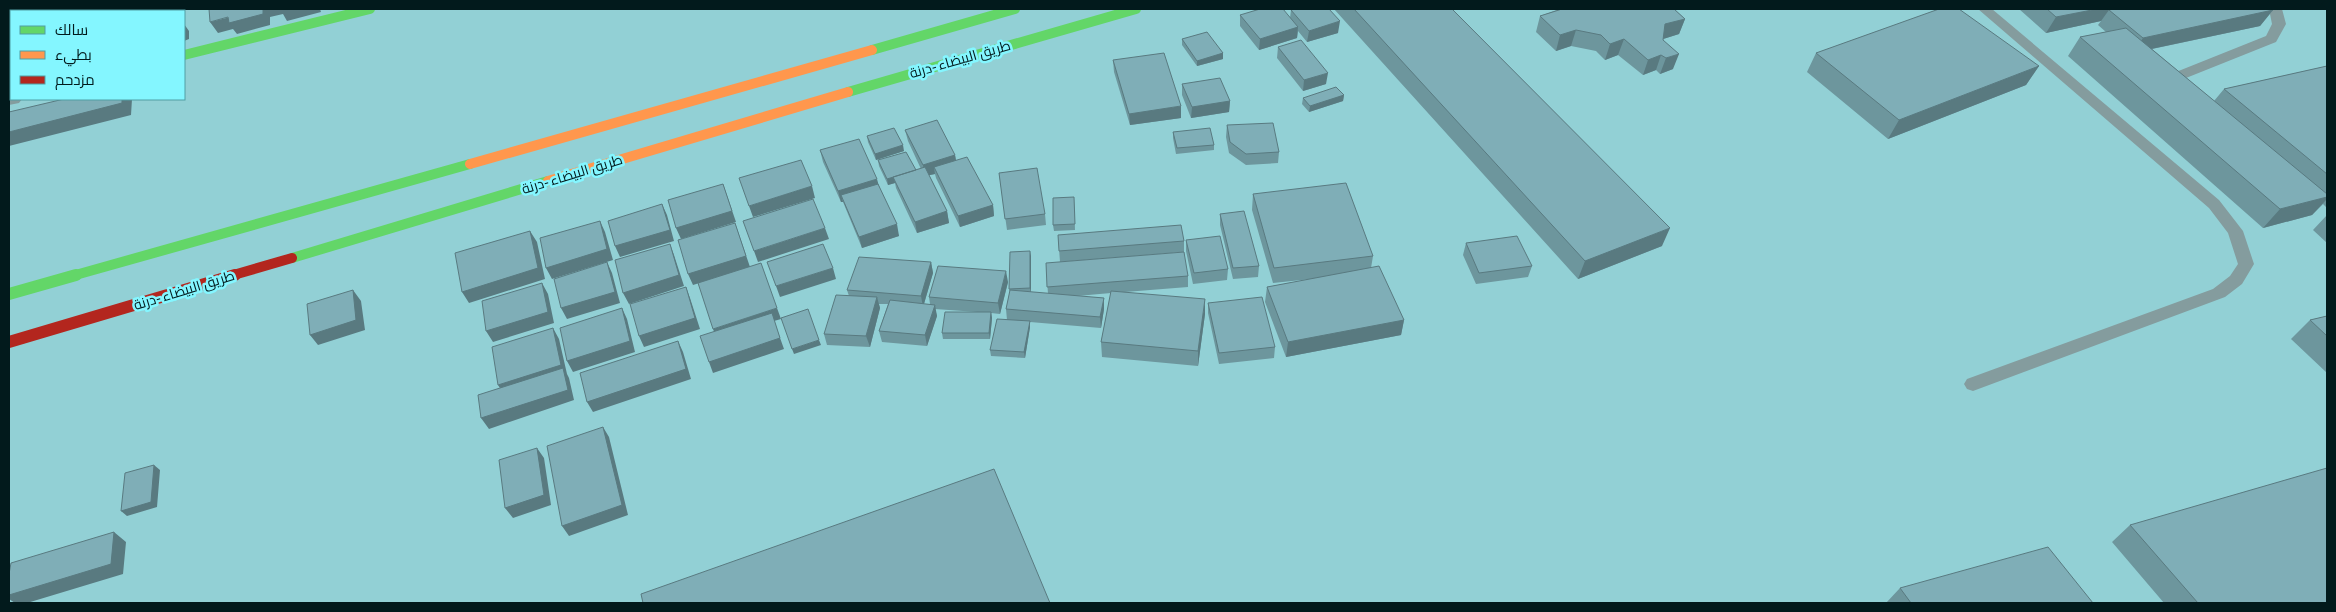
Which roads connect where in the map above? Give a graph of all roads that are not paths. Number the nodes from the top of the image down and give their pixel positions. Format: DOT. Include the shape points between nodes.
graph roads {
  1 [pos="370,9"];
  2 [pos="1015,9"];
  3 [pos="1136,9"];
  4 [pos="1984,9"];
  5 [pos="2276,9"];
  6 [pos="185,54"];
  7 [pos="2176,77"];
  8 [pos="9,294"];
  9 [pos="9,342"];
  10 [pos="1973,384"];
  1 -- 6 [label="main road"];
  2 -- 8 [label="main road"];
  3 -- 9 [label="main road, طريق البيضاء -درنة"];
  4 -- 10 [label="lane" via="2214,204 2242,244 2246,264 2236,280 2219,293"];
  5 -- 7 [label="lane" via="2279,24 2271,39"];
}
